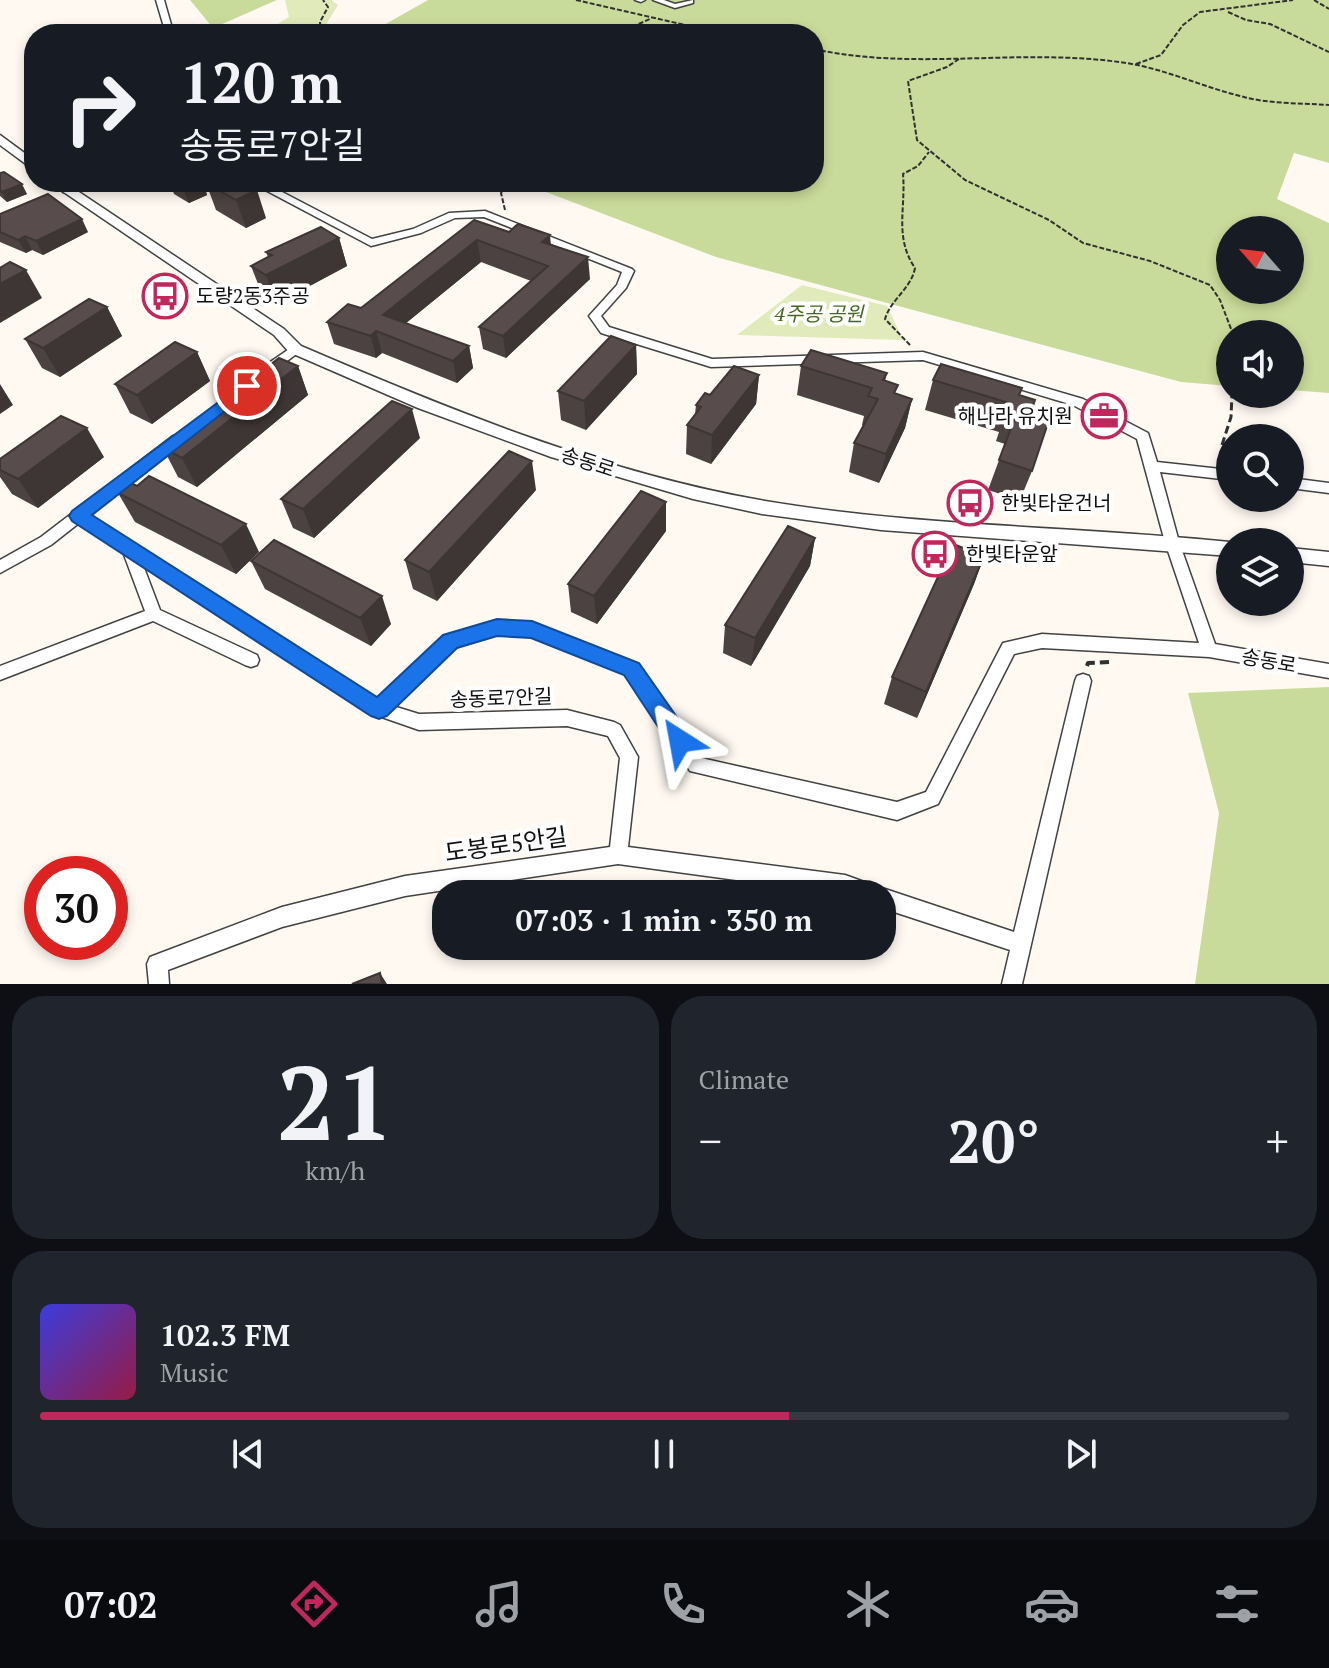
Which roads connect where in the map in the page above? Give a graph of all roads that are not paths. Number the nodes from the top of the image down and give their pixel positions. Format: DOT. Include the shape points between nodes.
graph roads {
  1 [pos="160,0"];
  2 [pos="657,0"];
  3 [pos="689,0"];
  4 [pos="167,24"];
  5 [pos="0,139"];
  6 [pos="24,158"];
  7 [pos="69,192"];
  8 [pos="274,192"];
  9 [pos="295,349"];
  10 [pos="259,377"];
  11 [pos="187,433"];
  12 [pos="1153,466"];
  13 [pos="1216,473"];
  14 [pos="1304,485"];
  15 [pos="1329,488"];
  16 [pos="78,516"];
  17 [pos="1172,542"];
  18 [pos="1216,547"];
  19 [pos="129,549"];
  20 [pos="1304,556"];
  21 [pos="1329,559"];
  22 [pos="1,567"];
  23 [pos="154,614"];
  24 [pos="1209,650"];
  25 [pos="251,660"];
  26 [pos="1329,671"];
  27 [pos="0,673"];
  28 [pos="1083,681"];
  29 [pos="379,709"];
  30 [pos="618,855"];
  31 [pos="807,880"];
  32 [pos="896,903"];
  33 [pos="1021,944"];
  34 [pos="158,974"];
  35 [pos="1012,984"];
  1 -- 4 [label="street"];
  2 -- 3 [label="street" via="675,6"];
  5 -- 6 [label="street"];
  7 -- 9 [label="street, 송동로" via="279,332"];
  8 -- 12 [label="street" via="371,243 453,215 485,214 628,271 622,286 595,316 605,330 711,363 923,356 1078,402 1143,436"];
  9 -- 10 [label="street"];
  9 -- 17 [label="street, 송동로" via="588,463 702,494 891,524"];
  11 -- 16 [label="street"];
  12 -- 13 [label="street"];
  12 -- 17 [label="street"];
  14 -- 15 [label="street"];
  16 -- 19 [label="street, 송동로7안길"];
  16 -- 22 [label="street"];
  17 -- 18 [label="street, 송동로"];
  17 -- 24 [label="street"];
  19 -- 23 [label="street"];
  19 -- 29 [label="street, 송동로7안길"];
  20 -- 21 [label="street"];
  23 -- 25 [label="street"];
  23 -- 27 [label="street"];
  24 -- 26 [label="street, 송동로"];
  24 -- 29 [label="street, 송동로" via="1042,641 1009,648 932,798 897,811 696,765 631,669 532,630 497,628 450,641"];
  28 -- 33 [label="street"];
  29 -- 30 [label="street, 송동로7안길" via="419,722 567,718 614,730 629,757"];
  30 -- 31 [label="street, 도봉로5안길"];
  30 -- 34 [label="street, 도봉로5안길" via="405,886 282,917"];
  32 -- 33 [label="street"];
  33 -- 35 [label="street"];
}
